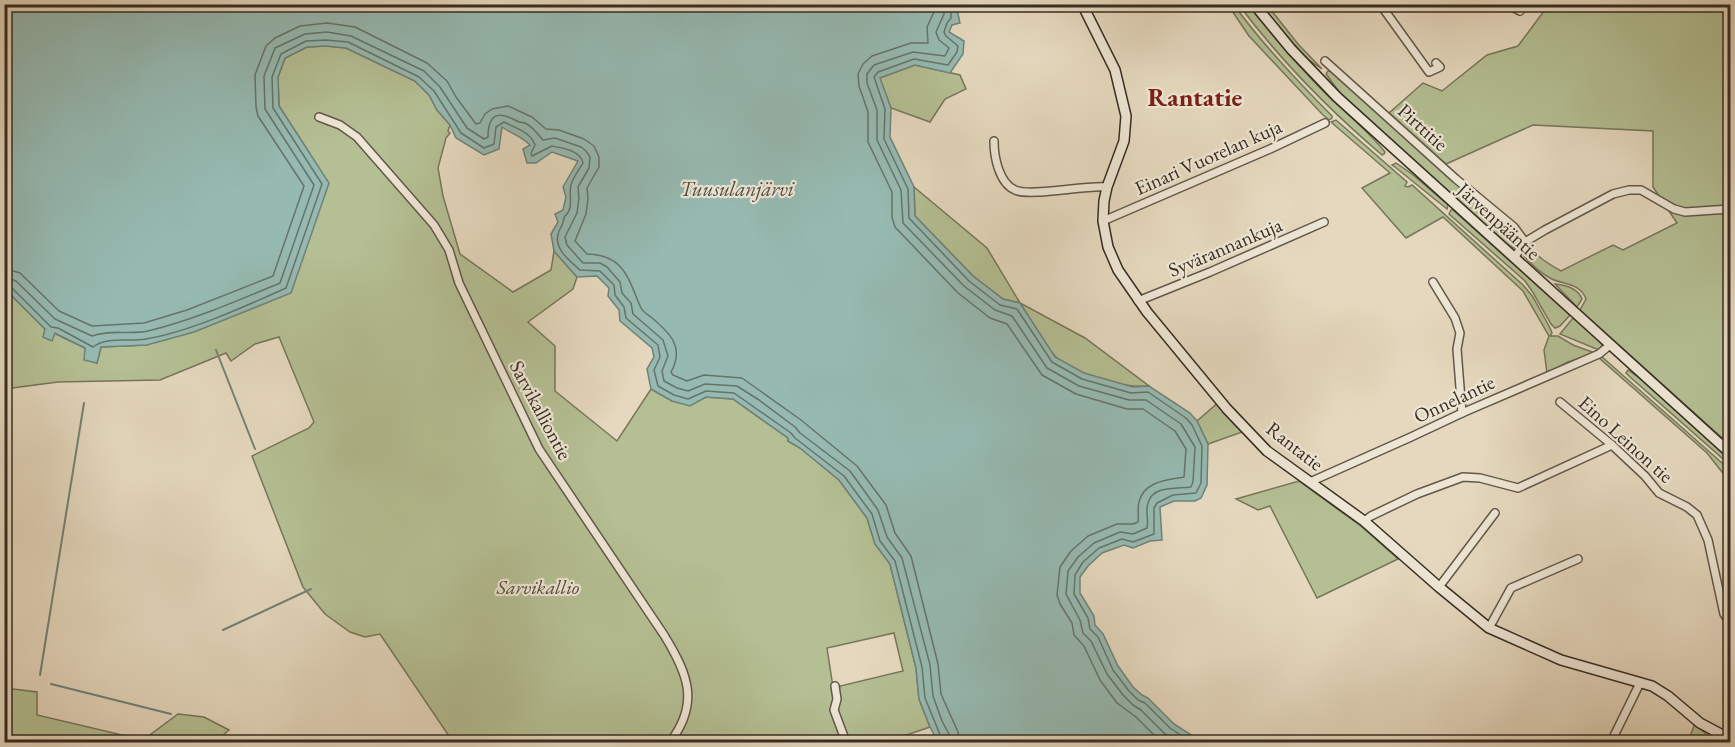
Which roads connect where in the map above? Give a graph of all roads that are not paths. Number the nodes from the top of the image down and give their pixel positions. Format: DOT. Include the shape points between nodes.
graph roads {
  1 [pos="1082,4"];
  2 [pos="1254,4"];
  3 [pos="1380,4"];
  4 [pos="1507,4"];
  5 [pos="1520,11"];
  6 [pos="1324,61"];
  7 [pos="1436,63"];
  8 [pos="319,117"];
  9 [pos="1325,123"];
  10 [pos="994,141"];
  11 [pos="1107,187"];
  12 [pos="1731,209"];
  13 [pos="1103,221"];
  14 [pos="1324,222"];
  15 [pos="1525,242"];
  16 [pos="1514,258"];
  17 [pos="1432,282"];
  18 [pos="1138,301"];
  19 [pos="1610,345"];
  20 [pos="1560,402"];
  21 [pos="1462,413"];
  22 [pos="1612,445"];
  23 [pos="1731,453"];
  24 [pos="1310,482"];
  25 [pos="1495,513"];
  26 [pos="1364,521"];
  27 [pos="1578,559"];
  28 [pos="1438,587"];
  29 [pos="1731,622"];
  30 [pos="1489,628"];
  31 [pos="1640,683"];
  32 [pos="835,686"];
  33 [pos="1731,739"];
  34 [pos="670,742"];
  35 [pos="846,742"];
  36 [pos="1611,742"];
  1 -- 11 [label="street, Rantatie" via="1115,70 1126,116 1124,141"];
  2 -- 16 [label="street, Järvenpääntie" via="1337,97"];
  3 -- 7 [label="street" via="1429,72 1440,67"];
  4 -- 5 [label="street"];
  6 -- 15 [label="street, Pirttitie" via="1514,227"];
  8 -- 34 [label="street, Sarvikalliontie" via="357,137 434,225 449,250 459,284 539,449 678,659 689,690 688,703 680,730"];
  9 -- 13 [label="street, Einari Vuorelan kuja"];
  10 -- 11 [label="street" via="1002,177 1014,190"];
  11 -- 13 [label="street, Rantatie"];
  12 -- 15 [label="street" via="1685,212 1641,190 1629,190 1613,194"];
  13 -- 18 [label="street, Rantatie" via="1108,248"];
  14 -- 18 [label="street, Syvärannankuja"];
  15 -- 16 [label="street"];
  16 -- 19 [label="street, Järvenpääntie"];
  17 -- 21 [label="street" via="1460,333 1457,350"];
  18 -- 24 [label="street, Rantatie" via="1245,429 1267,451"];
  19 -- 21 [label="street, Onnelantie" via="1599,354"];
  19 -- 23 [label="street, Järvenpääntie"];
  20 -- 22 [label="street, Eino Leinon tie"];
  21 -- 24 [label="street, Onnelantie"];
  22 -- 26 [label="street" via="1518,488 1463,477 1417,494"];
  22 -- 29 [label="street, Eino Leinon tie" via="1659,493 1697,515 1705,528 1724,614"];
  24 -- 26 [label="street, Rantatie"];
  25 -- 28 [label="street"];
  26 -- 28 [label="street, Rantatie"];
  27 -- 30 [label="street" via="1511,588"];
  28 -- 30 [label="street, Rantatie"];
  30 -- 31 [label="street, Rantatie" via="1561,660"];
  31 -- 33 [label="street, Rantatie" via="1652,686 1700,723"];
  31 -- 36 [label="street"];
  32 -- 35 [label="street" via="834,710"];
}
